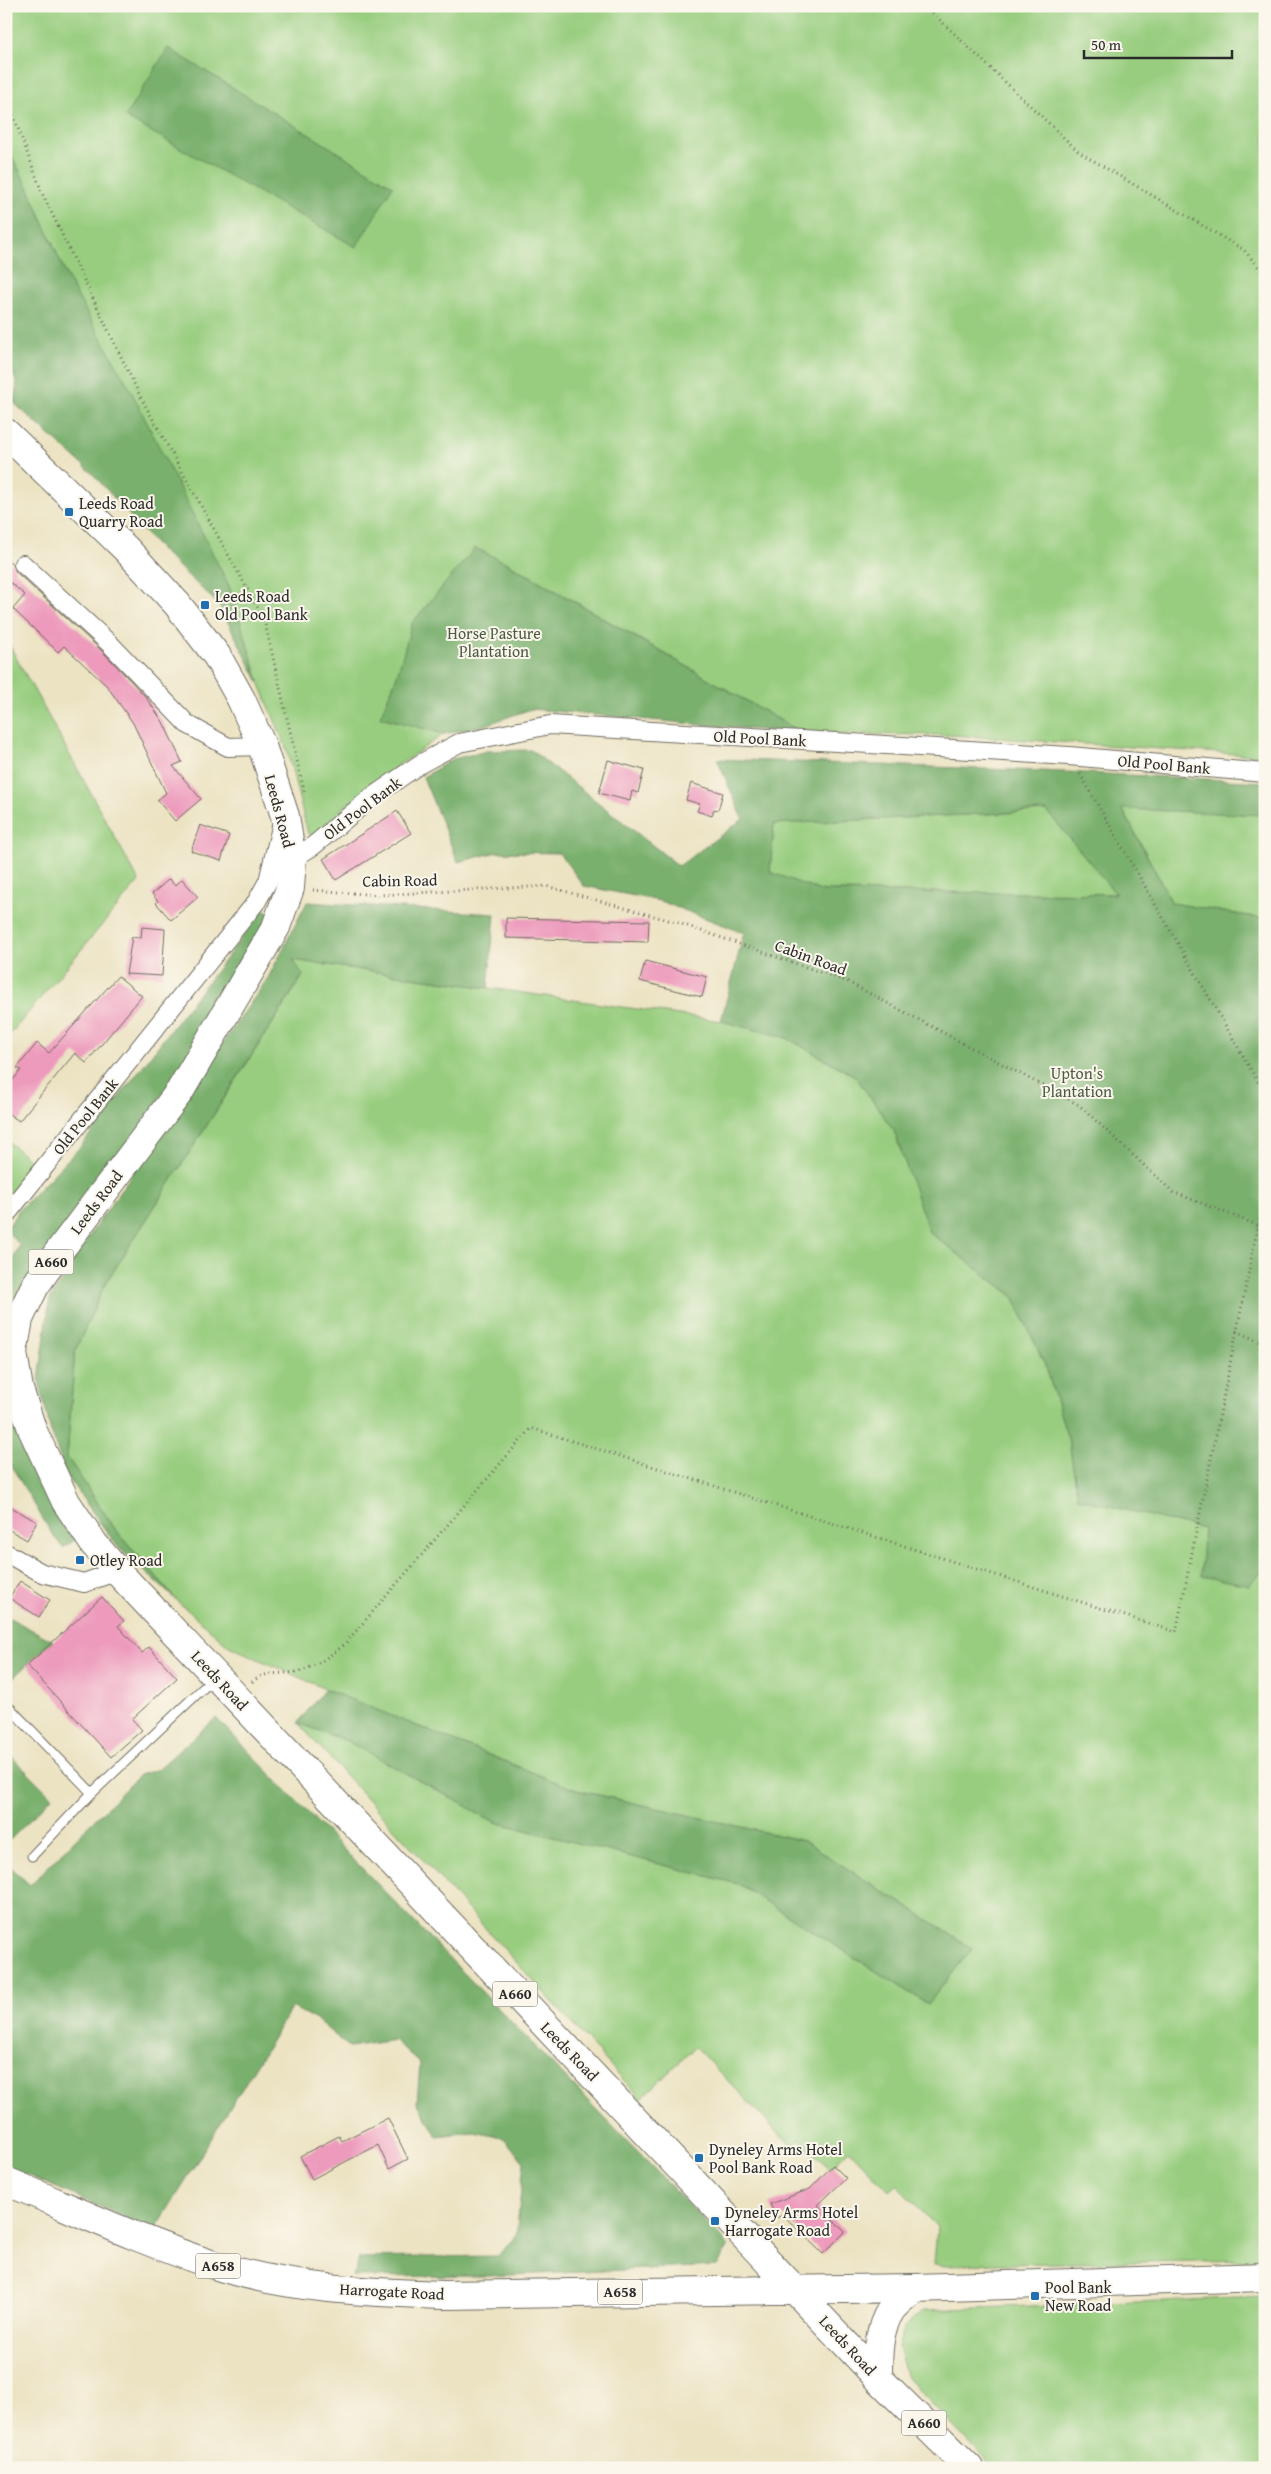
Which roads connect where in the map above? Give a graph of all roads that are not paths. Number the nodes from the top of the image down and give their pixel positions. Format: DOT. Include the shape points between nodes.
graph roads {
  1 [pos="7,435"];
  2 [pos="22,564"];
  3 [pos="262,746"];
  4 [pos="1265,773"];
  5 [pos="284,816"];
  6 [pos="292,859"];
  7 [pos="6,1215"];
  8 [pos="6,1553"];
  9 [pos="117,1571"];
  10 [pos="216,1676"];
  11 [pos="9,1707"];
  12 [pos="92,1793"];
  13 [pos="32,1856"];
  14 [pos="6,2181"];
  15 [pos="1265,2277"];
  16 [pos="914,2288"];
  17 [pos="796,2289"];
  18 [pos="878,2378"];
  19 [pos="970,2468"];
  1 -- 3 [label="highway, Leeds Road / A660" via="126,549 177,604 217,656"];
  2 -- 3 [label="street" via="110,644 187,724 228,747"];
  3 -- 5 [label="highway, Leeds Road / A660"];
  4 -- 6 [label="street, Old Pool Bank" via="1069,756 550,725 460,743 420,764 372,797 313,846"];
  5 -- 6 [label="highway, Leeds Road / A660"];
  5 -- 7 [label="street, Old Pool Bank" via="268,881 257,901"];
  6 -- 9 [label="highway, Leeds Road / A660" via="290,888 276,927 180,1091 57,1254 35,1286 19,1319 13,1353 19,1389 32,1429 66,1502"];
  8 -- 9 [label="street" via="42,1573 84,1583"];
  9 -- 10 [label="highway, Leeds Road / A660"];
  10 -- 12 [label="lane"];
  10 -- 17 [label="highway, Leeds Road / A660"];
  11 -- 12 [label="lane"];
  12 -- 13 [label="lane"];
  14 -- 17 [label="highway, Harrogate Road / A658" via="123,2231 214,2265 304,2285 443,2295"];
  15 -- 16 [label="highway, A658"];
  16 -- 17 [label="highway, A658"];
  16 -- 18 [label="highway" via="892,2309 882,2329"];
  17 -- 18 [label="highway, Leeds Road / A660"];
  18 -- 19 [label="highway, Leeds Road / A660"];
}
